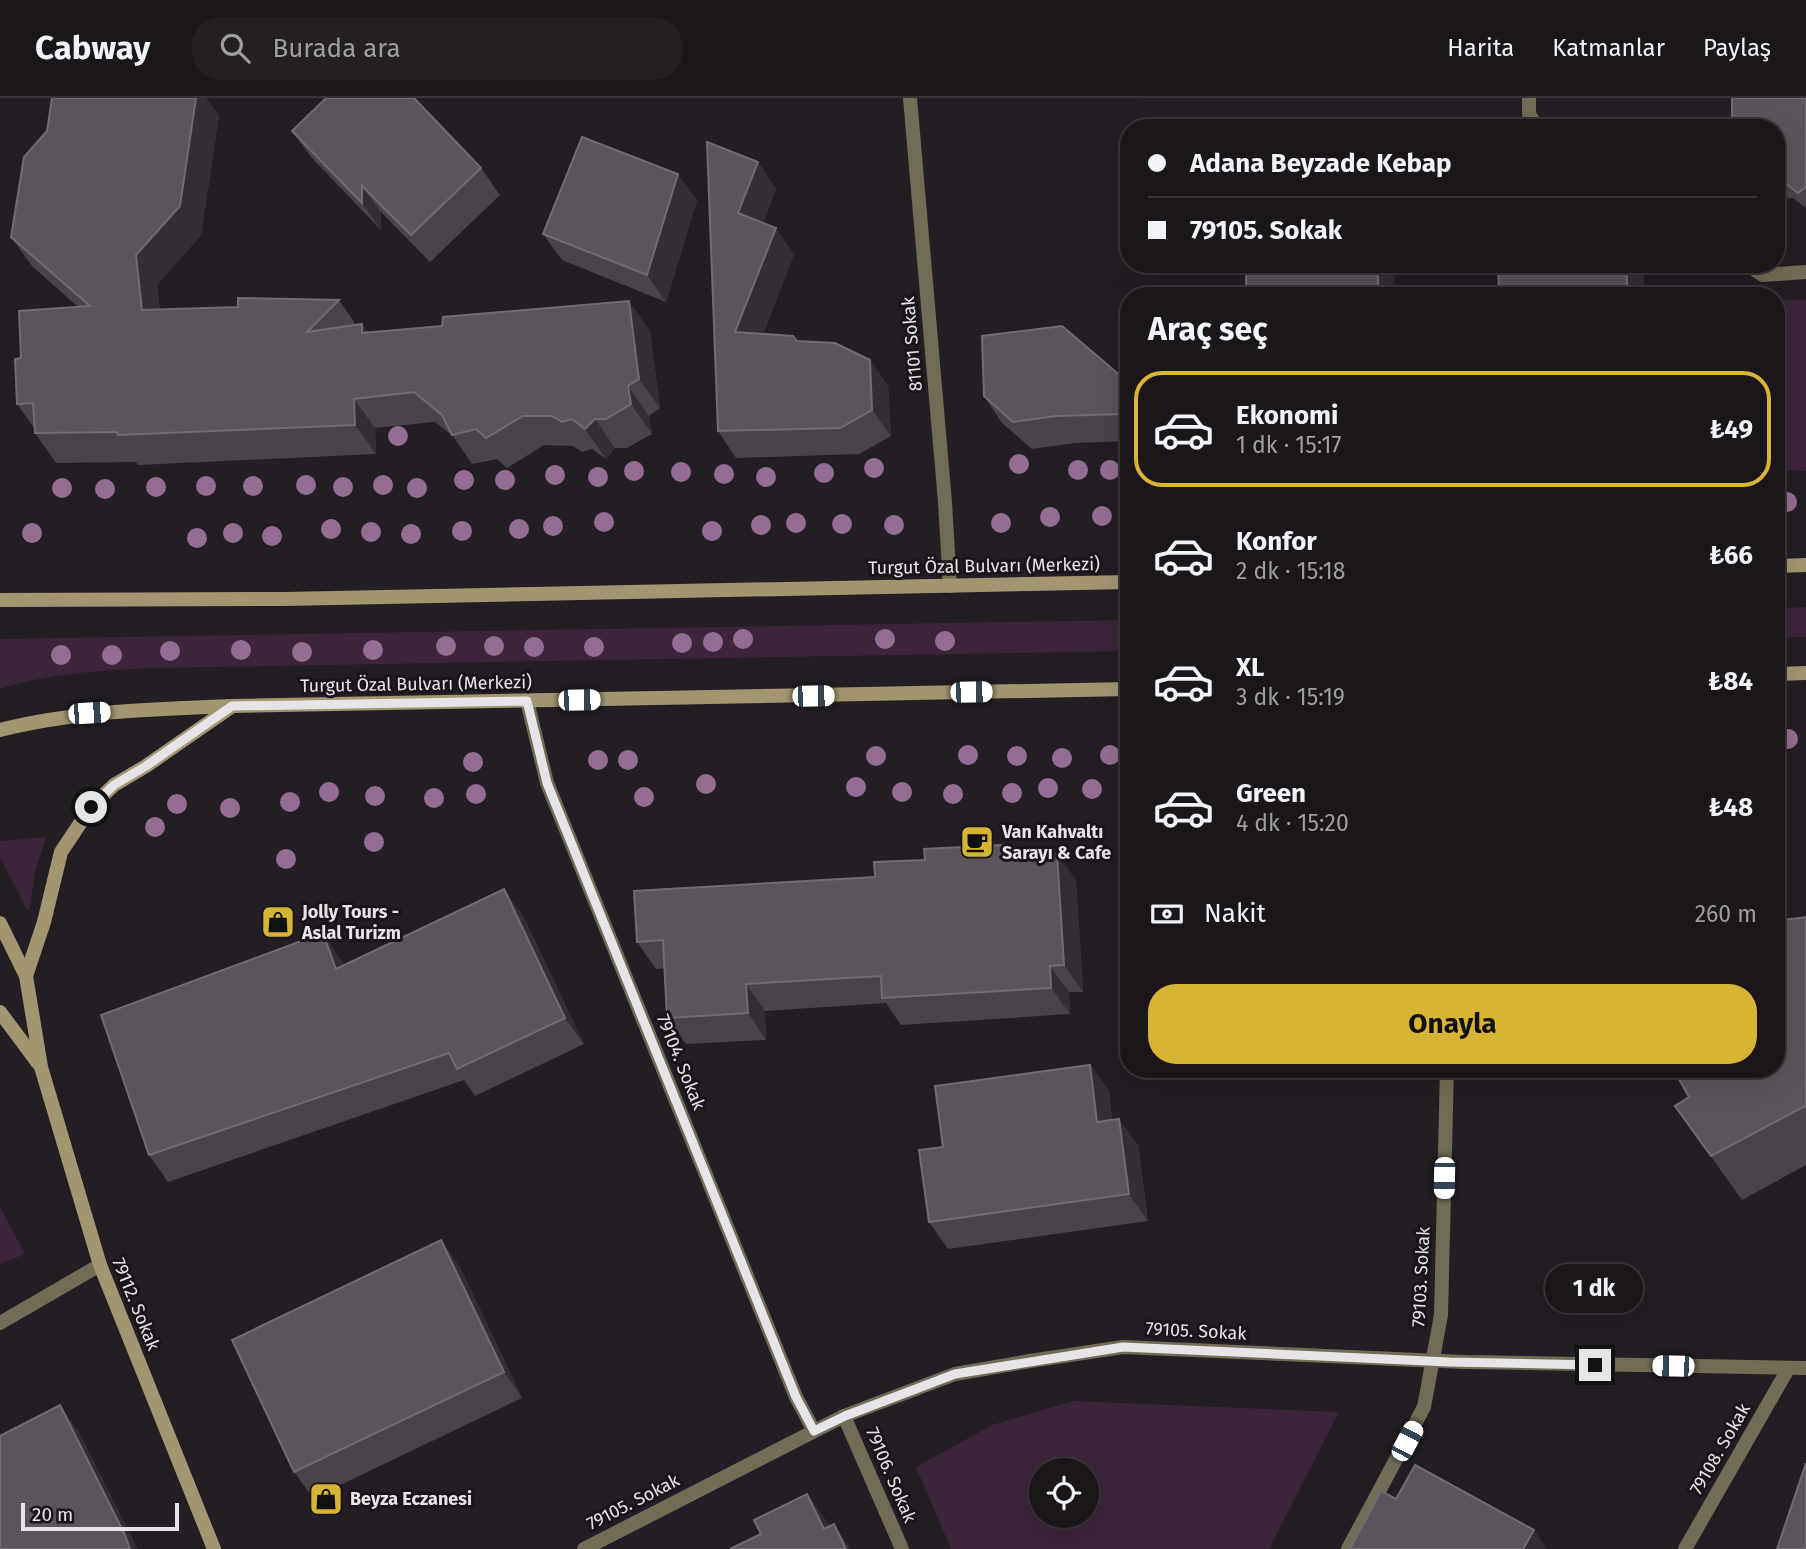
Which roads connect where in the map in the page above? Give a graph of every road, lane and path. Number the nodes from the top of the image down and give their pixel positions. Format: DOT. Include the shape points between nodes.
graph roads {
  1 [pos="910,98"];
  2 [pos="1529,98"];
  3 [pos="1532,119"];
  4 [pos="1806,271"];
  5 [pos="1760,273"];
  6 [pos="1784,273"];
  7 [pos="1785,273"];
  8 [pos="1806,565"];
  9 [pos="1785,566"];
  10 [pos="1120,582"];
  11 [pos="950,586"];
  12 [pos="0,600"];
  13 [pos="1806,673"];
  14 [pos="1785,674"];
  15 [pos="1120,689"];
  16 [pos="527,701"];
  17 [pos="232,706"];
  18 [pos="0,730"];
  19 [pos="0,923"];
  20 [pos="26,976"];
  21 [pos="0,1012"];
  22 [pos="41,1067"];
  23 [pos="1447,1078"];
  24 [pos="100,1265"];
  25 [pos="0,1324"];
  26 [pos="1433,1361"];
  27 [pos="1788,1368"];
  28 [pos="1806,1368"];
  29 [pos="845,1416"];
  30 [pos="814,1431"];
  31 [pos="214,1549"];
  32 [pos="584,1549"];
  33 [pos="902,1549"];
  34 [pos="1348,1549"];
  35 [pos="1685,1549"];
  1 -- 11 [label="street, 81101 Sokak"];
  2 -- 3 [label="street"];
  4 -- 7 [label="street"];
  5 -- 6 [label="street"];
  8 -- 9 [label="main road"];
  10 -- 11 [label="main road, Turgut Özal Bulvarı (Merkezi)"];
  11 -- 12 [label="main road, Turgut Özal Bulvarı (Merkezi)"];
  13 -- 14 [label="main road"];
  15 -- 16 [label="main road, Turgut Özal Bulvarı (Merkezi)"];
  16 -- 17 [label="main road, Turgut Özal Bulvarı (Merkezi)"];
  16 -- 30 [label="street, 79104. Sokak" via="547,783 796,1397"];
  17 -- 18 [label="main road, Turgut Özal Bulvarı (Merkezi)" via="89,713"];
  17 -- 20 [label="main road" via="114,785 91,807 61,852"];
  19 -- 20 [label="main road"];
  20 -- 22 [label="main road"];
  21 -- 22 [label="main road"];
  22 -- 24 [label="main road, 79112. Sokak"];
  23 -- 26 [label="street, 79103. Sokak" via="1441,1315"];
  24 -- 25 [label="street"];
  24 -- 31 [label="main road, 79112. Sokak"];
  26 -- 27 [label="street, 79105. Sokak"];
  26 -- 29 [label="street, 79105. Sokak" via="1123,1347 955,1374"];
  26 -- 34 [label="street, 79103. Sokak" via="1419,1419"];
  27 -- 28 [label="street, 79105. Sokak"];
  27 -- 35 [label="street, 79108. Sokak"];
  29 -- 30 [label="street, 79105. Sokak"];
  29 -- 33 [label="street, 79106. Sokak"];
  30 -- 32 [label="street, 79105. Sokak"];
}
